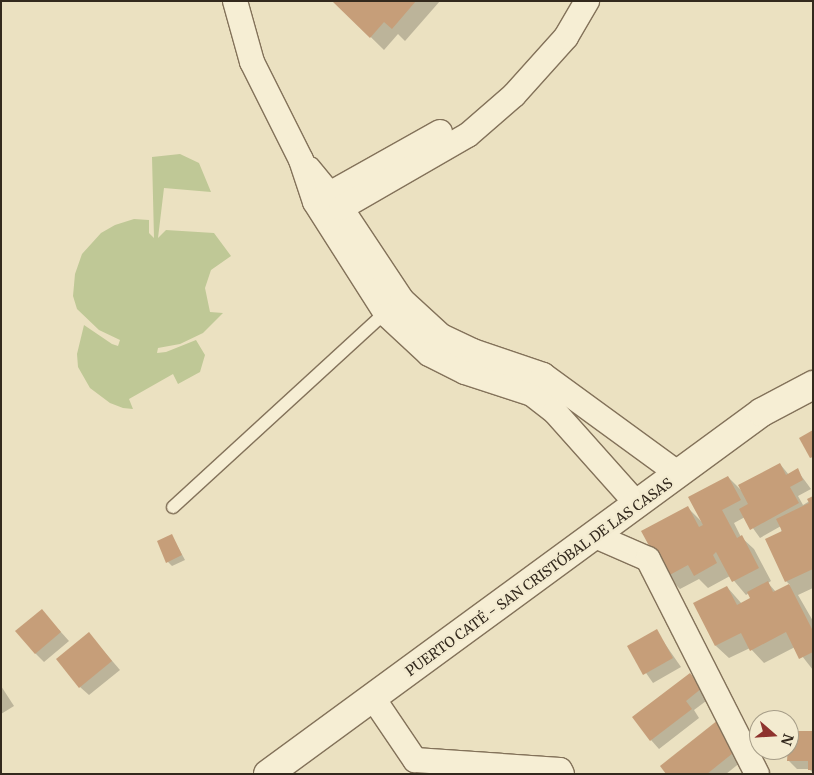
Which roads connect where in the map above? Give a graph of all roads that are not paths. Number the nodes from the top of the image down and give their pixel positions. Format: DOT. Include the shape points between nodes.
graph roads {
  1 [pos="235,1"];
  2 [pos="568,1"];
  3 [pos="587,1"];
  4 [pos="328,207"];
  5 [pos="385,313"];
  6 [pos="813,385"];
  7 [pos="679,474"];
  8 [pos="637,504"];
  9 [pos="173,506"];
  10 [pos="593,535"];
  11 [pos="374,698"];
  12 [pos="268,774"];
  13 [pos="562,774"];
  14 [pos="757,774"];
  1 -- 4 [label="street" via="252,62"];
  2 -- 4 [label="street" via="553,28 509,76 458,121"];
  3 -- 4 [label="street" via="566,37 514,95 468,134"];
  4 -- 5 [label="street"];
  4 -- 7 [label="street" via="402,300 441,336 473,351 543,374"];
  5 -- 8 [label="street" via="429,354 465,372 532,394 555,412"];
  5 -- 9 [label="lane"];
  6 -- 7 [label="main road, PUERTO CATÉ - SAN CRISTÓBAL DE LAS CASAS" via="762,412"];
  7 -- 8 [label="main road, PUERTO CATÉ - SAN CRISTÓBAL DE LAS CASAS"];
  8 -- 10 [label="main road, PUERTO CATÉ - SAN CRISTÓBAL DE LAS CASAS"];
  10 -- 11 [label="main road, PUERTO CATÉ - SAN CRISTÓBAL DE LAS CASAS"];
  10 -- 14 [label="street" via="648,559"];
  11 -- 12 [label="main road, PUERTO CATÉ - SAN CRISTÓBAL DE LAS CASAS"];
  11 -- 13 [label="street" via="415,760 560,770"];
}
